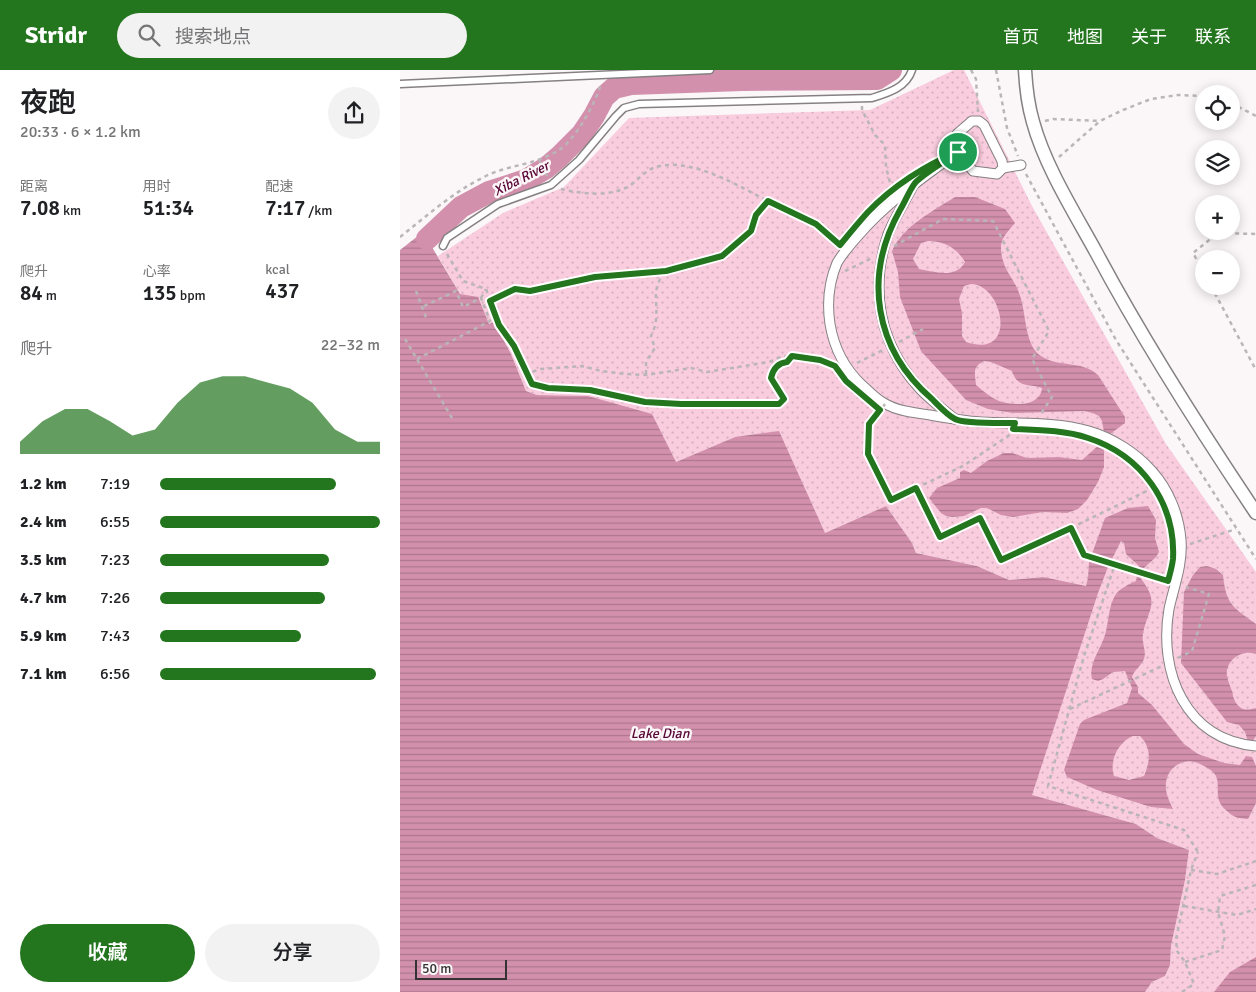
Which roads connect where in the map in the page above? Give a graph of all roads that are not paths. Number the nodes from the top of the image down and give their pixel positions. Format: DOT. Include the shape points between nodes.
graph roads {
  1 [pos="710,70"];
  2 [pos="912,70"];
  3 [pos="1025,70"];
  4 [pos="400,84"];
  5 [pos="958,152"];
  6 [pos="1021,165"];
  7 [pos="1003,168"];
  8 [pos="915,183"];
  9 [pos="443,246"];
  10 [pos="955,419"];
  11 [pos="1256,513"];
  12 [pos="1256,746"];
  1 -- 4 [label="lane"];
  2 -- 9 [label="lane" via="909,78 894,91 872,98 639,104 624,108 579,160 550,182 498,204 447,238"];
  3 -- 11 [label="street" via="1033,124 1049,163 1122,300"];
  5 -- 7 [label="street" via="972,171 996,174"];
  5 -- 7 [label="street" via="957,134 972,121 979,120"];
  5 -- 8 [label="street"];
  6 -- 7 [label="street"];
  8 -- 10 [label="street" via="891,226 882,252 879,300 890,347 920,389"];
  8 -- 10 [label="street" via="874,217 842,255 831,279 829,315 832,334 847,368 884,409"];
  10 -- 12 [label="street" via="1060,426 1089,432 1132,452 1151,470 1171,500 1178,520 1181,547 1163,662 1183,702 1208,730 1228,740"];
}
